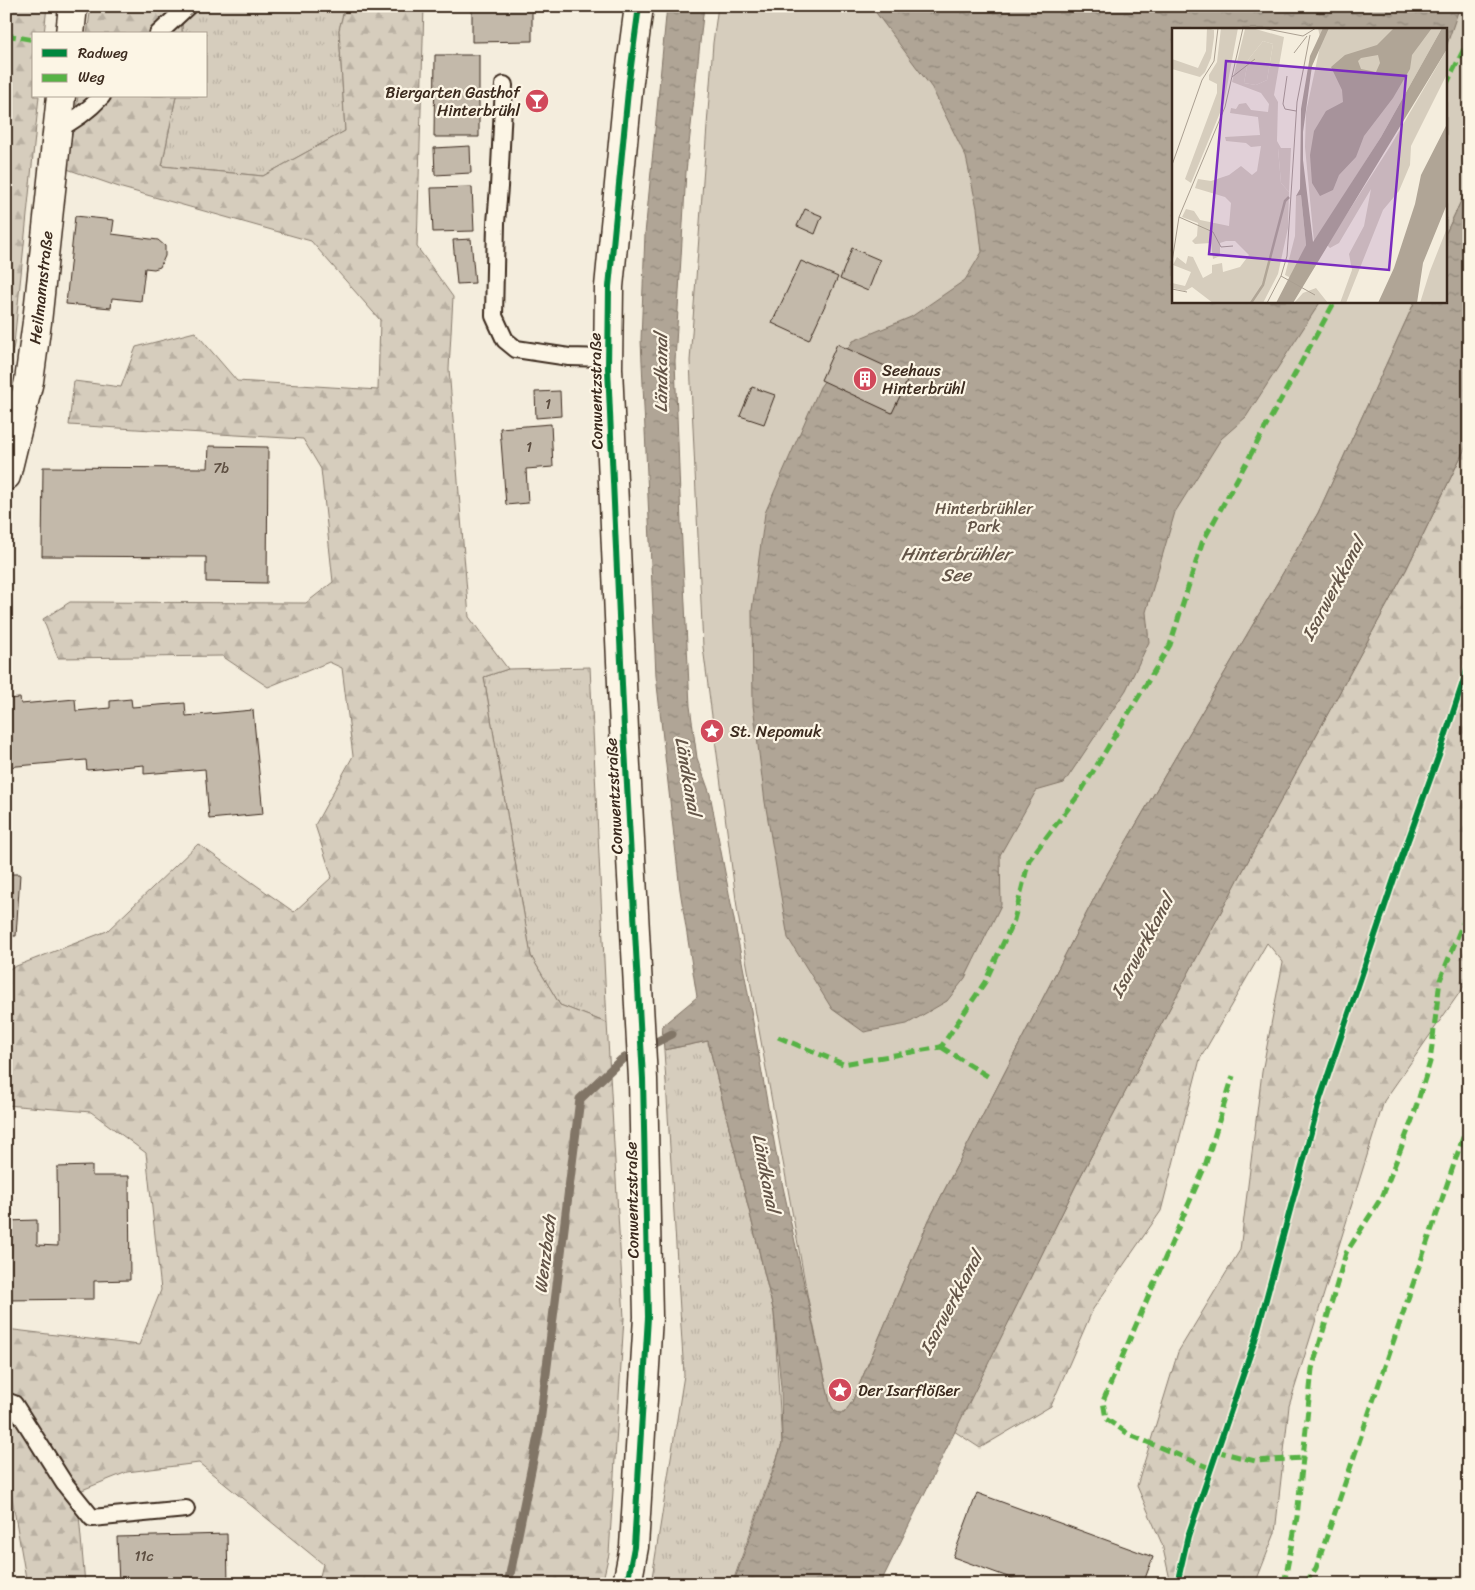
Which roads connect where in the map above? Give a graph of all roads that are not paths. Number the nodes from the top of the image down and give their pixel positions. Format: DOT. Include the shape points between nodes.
graph roads {
  1 [pos="73,6"];
  2 [pos="188,6"];
  3 [pos="638,6"];
  4 [pos="70,32"];
  5 [pos="160,32"];
  6 [pos="504,85"];
  7 [pos="61,98"];
  8 [pos="100,98"];
  9 [pos="57,130"];
  10 [pos="608,358"];
  11 [pos="6,476"];
  12 [pos="6,1401"];
  13 [pos="186,1509"];
  14 [pos="627,1584"];
  1 -- 4 [label="street"];
  2 -- 5 [label="lane"];
  3 -- 10 [label="street, Conwentzstraße" via="612,248"];
  6 -- 10 [label="lane" via="494,316 505,340 516,349 569,357"];
  7 -- 9 [label="street, Heilmannstraße"];
  8 -- 9 [label="lane" via="74,121"];
  9 -- 11 [label="street, Heilmannstraße" via="29,381"];
  10 -- 14 [label="street, Conwentzstraße" via="623,719 643,1078 648,1317 634,1547"];
  12 -- 13 [label="lane" via="14,1404 64,1483 92,1518"];
}
